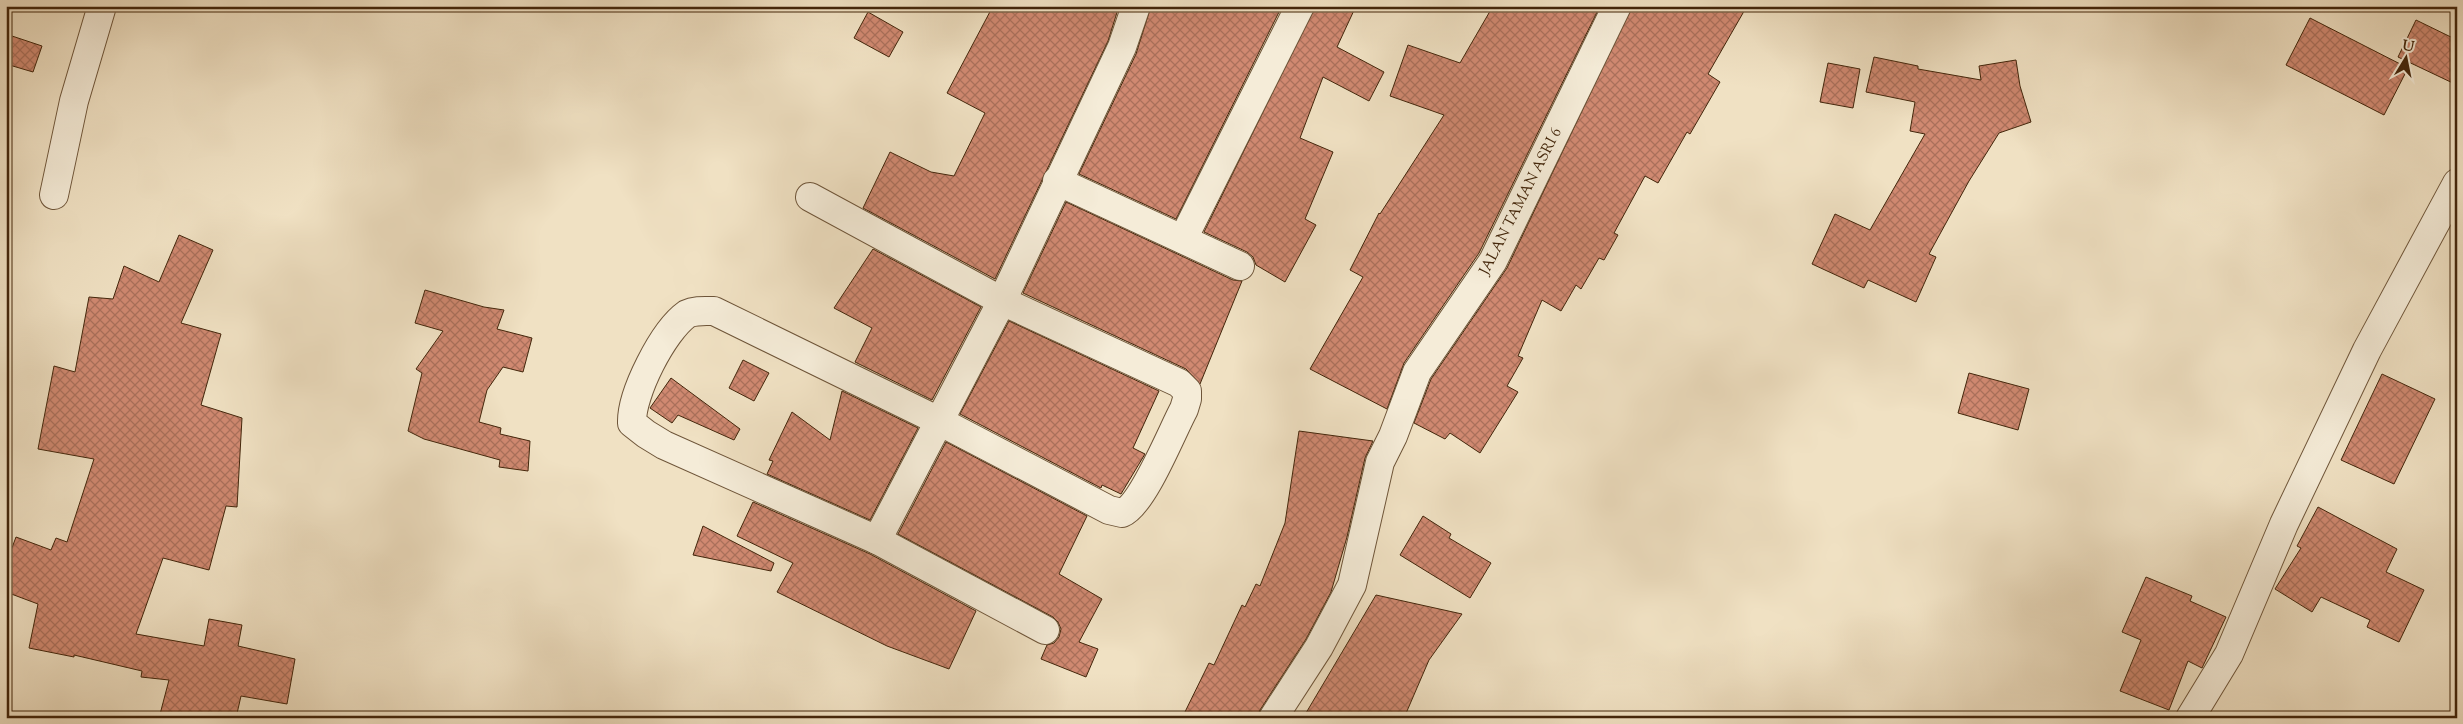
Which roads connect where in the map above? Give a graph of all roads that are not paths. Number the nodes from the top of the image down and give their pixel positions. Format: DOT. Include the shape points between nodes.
graph roads {
  1 [pos="102,6"];
  2 [pos="1136,6"];
  3 [pos="1300,6"];
  4 [pos="1617,6"];
  5 [pos="1057,180"];
  6 [pos="2457,183"];
  7 [pos="54,195"];
  8 [pos="810,197"];
  9 [pos="1183,239"];
  10 [pos="1240,266"];
  11 [pos="1002,301"];
  12 [pos="939,421"];
  13 [pos="877,540"];
  14 [pos="1045,630"];
  15 [pos="1273,718"];
  16 [pos="2190,718"];
  1 -- 7 [label="street" via="74,101"];
  2 -- 5 [label="street" via="1122,47"];
  3 -- 9 [label="street"];
  4 -- 15 [label="street, JALAN TAMAN ASRI 6" via="1493,261 1418,372 1380,462 1352,585 1319,647"];
  5 -- 9 [label="street"];
  5 -- 11 [label="street"];
  6 -- 16 [label="street" via="2367,350 2284,524 2229,654"];
  8 -- 11 [label="street"];
  9 -- 10 [label="street"];
  11 -- 12 [label="street"];
  11 -- 12 [label="street" via="1167,377 1187,391 1184,409 1143,491 1129,510 1109,510"];
  12 -- 13 [label="street"];
  12 -- 13 [label="street" via="714,311 688,314 646,370 631,410 632,423 646,434"];
  13 -- 14 [label="street"];
}
